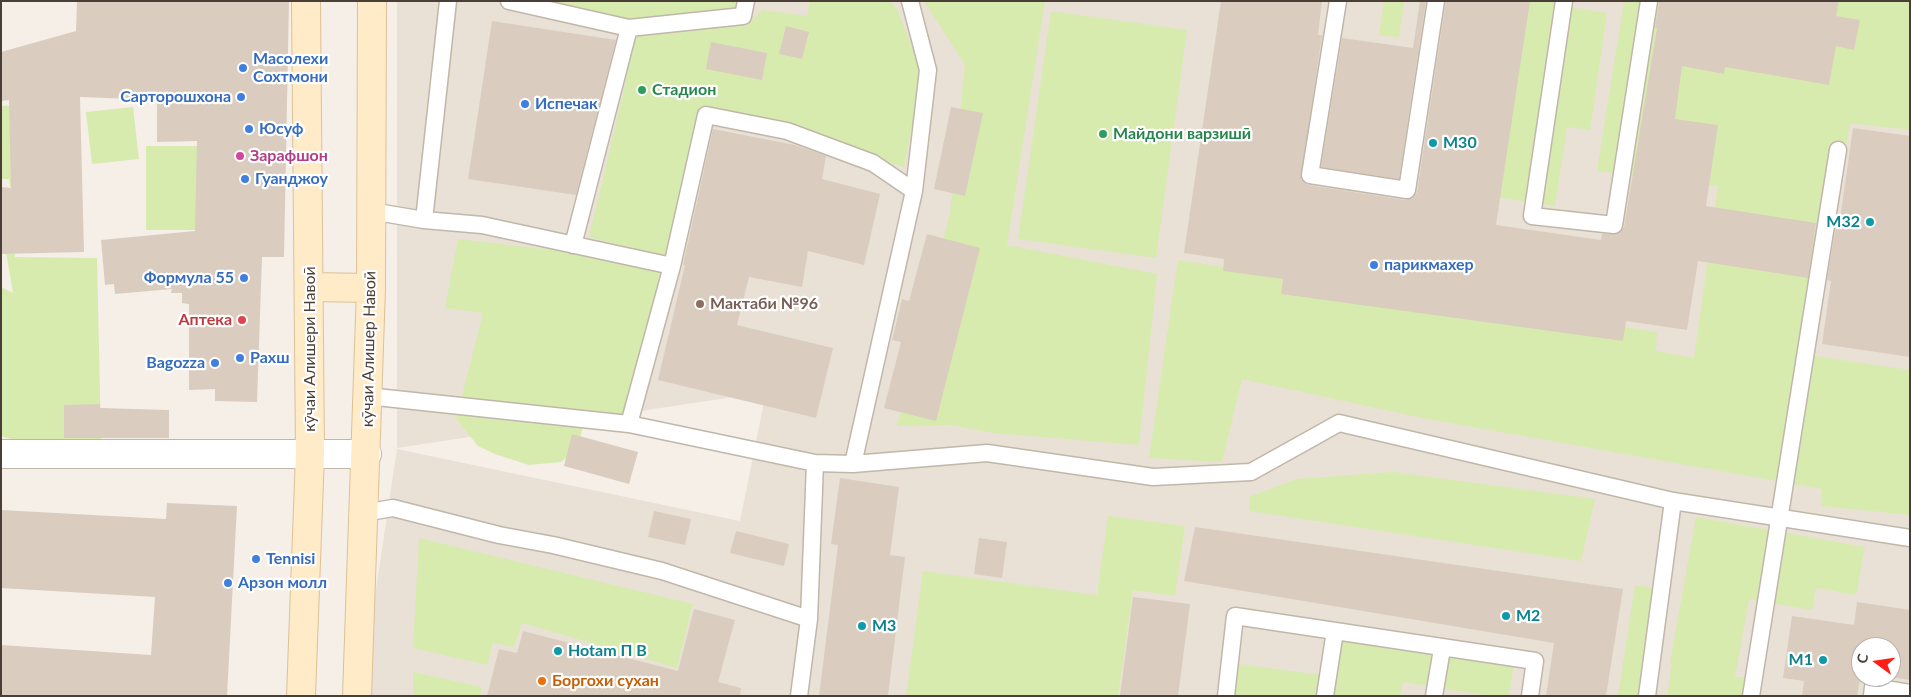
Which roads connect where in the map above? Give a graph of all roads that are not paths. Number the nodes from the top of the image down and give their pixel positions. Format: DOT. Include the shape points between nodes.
graph roads {
  1 [pos="306,1"];
  2 [pos="372,1"];
  3 [pos="448,1"];
  4 [pos="509,1"];
  5 [pos="746,1"];
  6 [pos="910,1"];
  7 [pos="1338,1"];
  8 [pos="1436,1"];
  9 [pos="1564,1"];
  10 [pos="1649,1"];
  11 [pos="628,28"];
  12 [pos="1838,150"];
  13 [pos="914,191"];
  14 [pos="371,211"];
  15 [pos="424,220"];
  16 [pos="572,245"];
  17 [pos="672,266"];
  18 [pos="310,287"];
  19 [pos="371,288"];
  20 [pos="367,396"];
  21 [pos="629,424"];
  22 [pos="1,454"];
  23 [pos="310,454"];
  24 [pos="367,454"];
  25 [pos="815,463"];
  26 [pos="853,464"];
  27 [pos="1673,501"];
  28 [pos="363,512"];
  29 [pos="1780,517"];
  30 [pos="1910,538"];
  31 [pos="809,619"];
  32 [pos="1335,631"];
  33 [pos="1442,649"];
  34 [pos="1910,692"];
  35 [pos="301,696"];
  36 [pos="357,696"];
  37 [pos="799,696"];
  38 [pos="1226,696"];
  39 [pos="1325,696"];
  40 [pos="1434,696"];
  41 [pos="1530,696"];
  42 [pos="1647,696"];
  43 [pos="1751,696"];
  44 [pos="1872,696"];
  1 -- 18 [label="street, кӯчаи Алишери Навоӣ"];
  2 -- 14 [label="street, кӯчаи Алишер Навоӣ"];
  3 -- 15 [label="lane"];
  4 -- 11 [label="lane"];
  5 -- 11 [label="lane" via="743,16"];
  6 -- 13 [label="lane" via="928,70"];
  7 -- 8 [label="lane" via="1310,175 1406,190"];
  9 -- 10 [label="lane" via="1532,216 1614,225"];
  11 -- 16 [label="lane"];
  12 -- 29 [label="lane"];
  13 -- 17 [label="lane" via="873,163 787,131 706,115"];
  13 -- 26 [label="lane"];
  14 -- 15 [label="lane"];
  14 -- 19 [label="street, кӯчаи Алишер Навоӣ"];
  15 -- 16 [label="lane" via="482,225"];
  16 -- 17 [label="lane"];
  17 -- 21 [label="lane"];
  18 -- 19 [label="street"];
  18 -- 23 [label="street, кӯчаи Алишери Навоӣ"];
  19 -- 20 [label="street, кӯчаи Алишер Навоӣ"];
  20 -- 21 [label="lane"];
  20 -- 24 [label="street, кӯчаи Алишер Навоӣ"];
  21 -- 25 [label="lane"];
  22 -- 23 [label="street"];
  23 -- 24 [label="street"];
  23 -- 35 [label="street, кӯчаи Алишери Навоӣ"];
  24 -- 28 [label="street, кӯчаи Алишер Навоӣ"];
  25 -- 26 [label="lane"];
  25 -- 31 [label="lane"];
  26 -- 27 [label="lane" via="988,453 1153,477 1251,472 1340,423"];
  27 -- 29 [label="lane"];
  27 -- 42 [label="lane"];
  28 -- 31 [label="lane" via="393,508 662,571"];
  28 -- 36 [label="street, кӯчаи Алишер Навоӣ"];
  29 -- 30 [label="lane"];
  29 -- 43 [label="lane"];
  31 -- 37 [label="lane"];
  32 -- 33 [label="lane"];
  32 -- 38 [label="lane" via="1235,616"];
  32 -- 39 [label="lane"];
  33 -- 40 [label="lane"];
  33 -- 41 [label="lane" via="1535,661"];
  34 -- 44 [label="lane" via="1873,687"];
}
